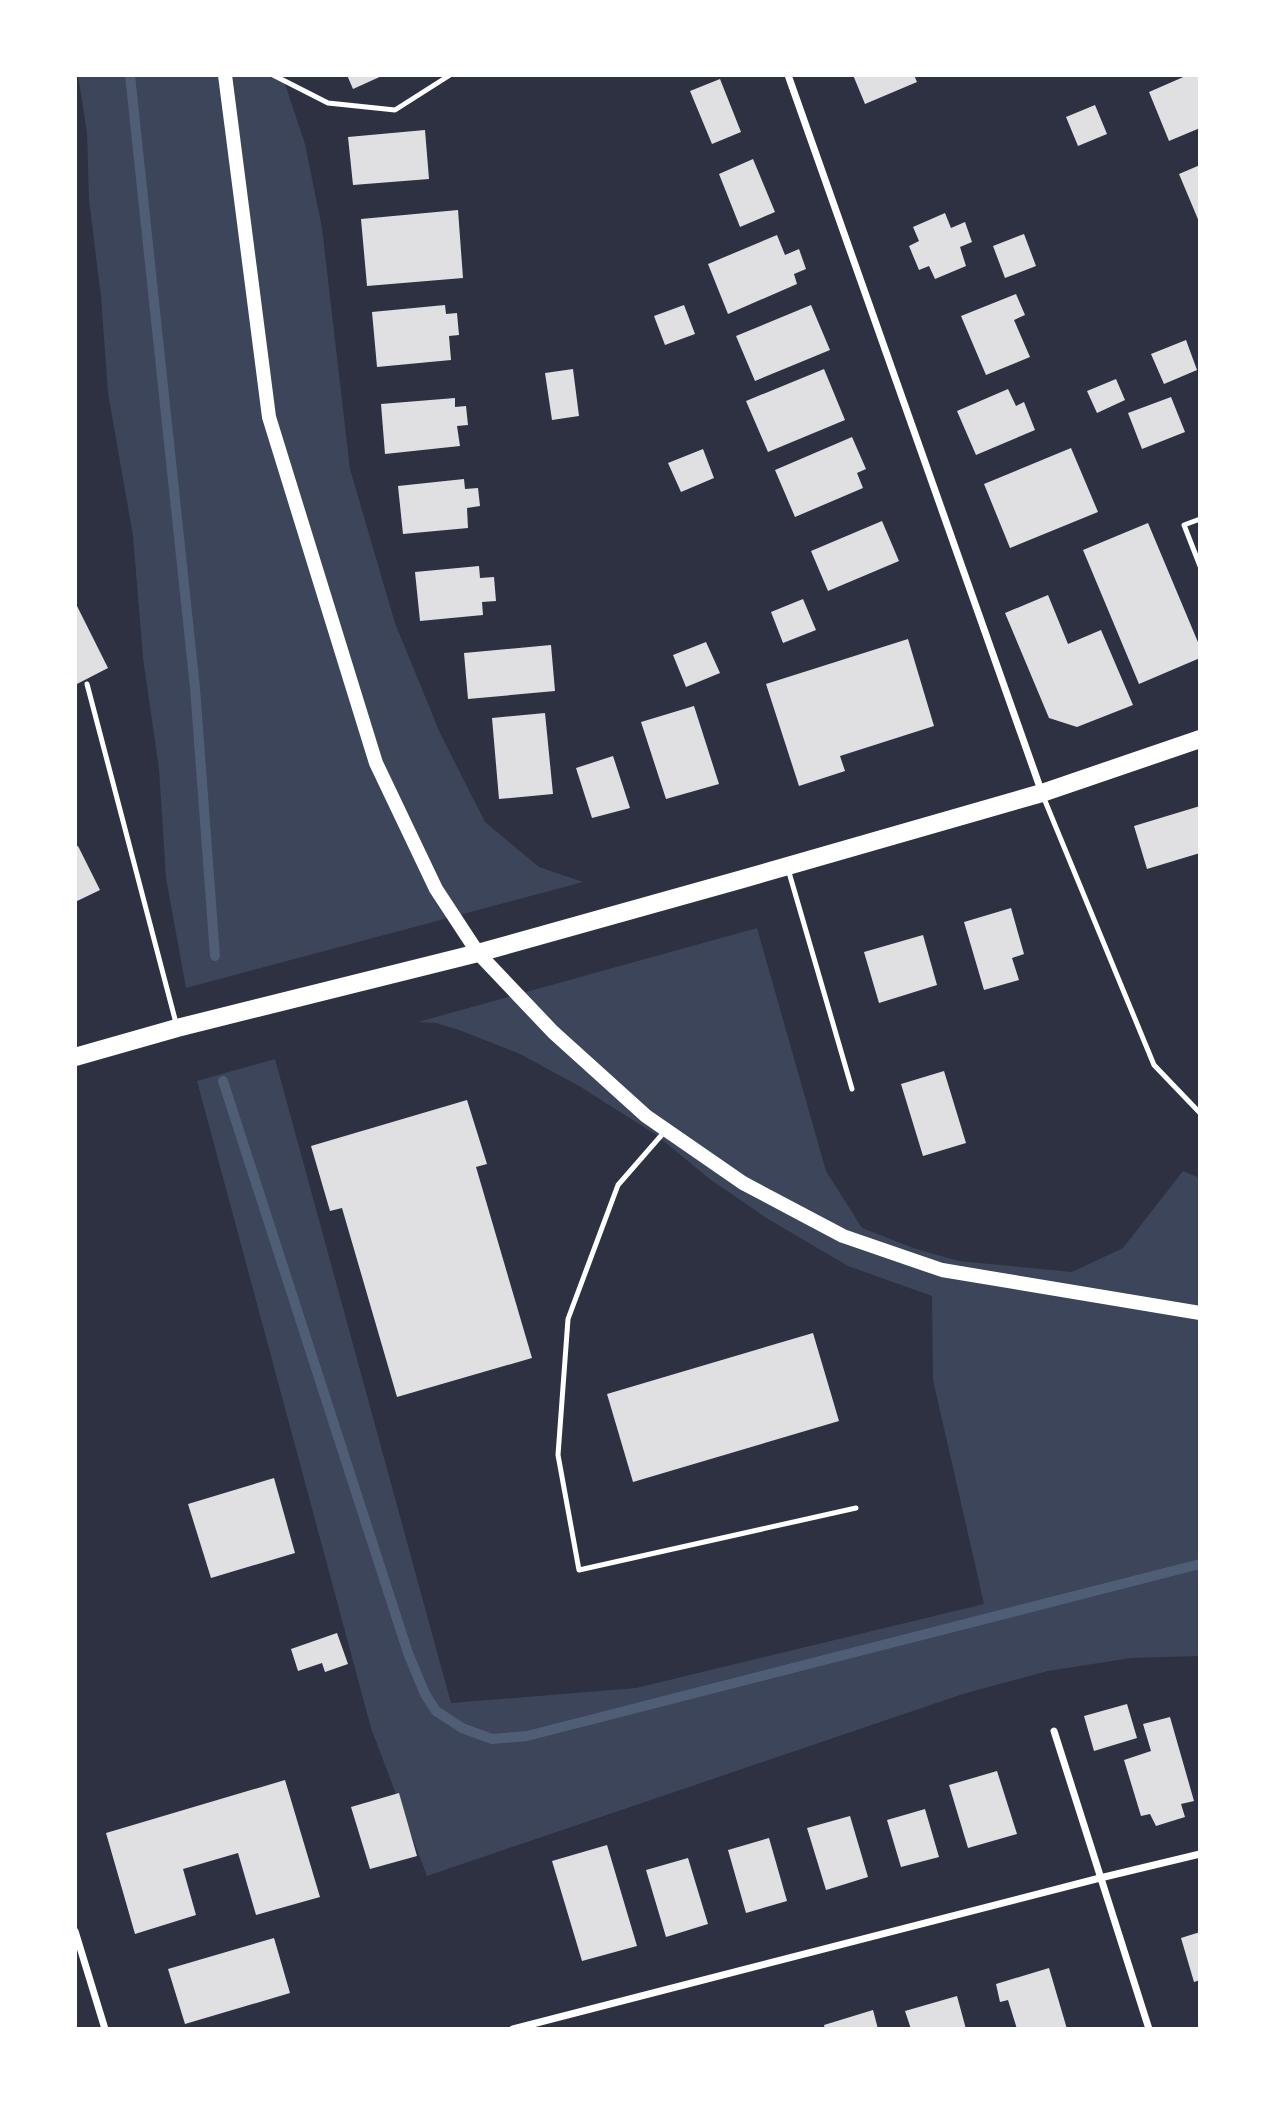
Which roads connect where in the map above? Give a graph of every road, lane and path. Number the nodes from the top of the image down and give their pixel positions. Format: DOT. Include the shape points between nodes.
graph roads {
  1 [pos="225,75"];
  2 [pos="273,75"];
  3 [pos="450,75"];
  4 [pos="788,75"];
  5 [pos="1200,519"];
  6 [pos="1200,566"];
  7 [pos="87,684"];
  8 [pos="1200,739"];
  9 [pos="1042,793"];
  10 [pos="787,866"];
  11 [pos="478,953"];
  12 [pos="177,1028"];
  13 [pos="75,1057"];
  14 [pos="852,1089"];
  15 [pos="1200,1113"];
  16 [pos="666,1130"];
  17 [pos="1200,1313"];
  18 [pos="856,1508"];
  19 [pos="1054,1731"];
  20 [pos="1200,1854"];
  21 [pos="1100,1878"];
  22 [pos="75,1931"];
  23 [pos="105,2029"];
  24 [pos="513,2029"];
  25 [pos="1150,2029"];
  1 -- 11 [label="main road" via="269,417 376,763 436,889"];
  2 -- 3 [label="lane" via="328,103 395,110"];
  4 -- 9 [label="street"];
  5 -- 6 [label="lane" via="1184,526"];
  7 -- 12 [label="lane"];
  8 -- 9 [label="main road"];
  9 -- 10 [label="main road"];
  9 -- 15 [label="lane" via="1154,1065"];
  10 -- 11 [label="main road"];
  10 -- 14 [label="lane"];
  11 -- 12 [label="main road"];
  11 -- 16 [label="main road" via="553,1032"];
  12 -- 13 [label="main road"];
  16 -- 17 [label="main road" via="743,1183 843,1236 942,1270"];
  16 -- 18 [label="lane" via="618,1185 568,1319 558,1455 579,1570"];
  19 -- 21 [label="street"];
  20 -- 21 [label="street"];
  21 -- 24 [label="street"];
  21 -- 25 [label="street"];
  22 -- 23 [label="street"];
}
